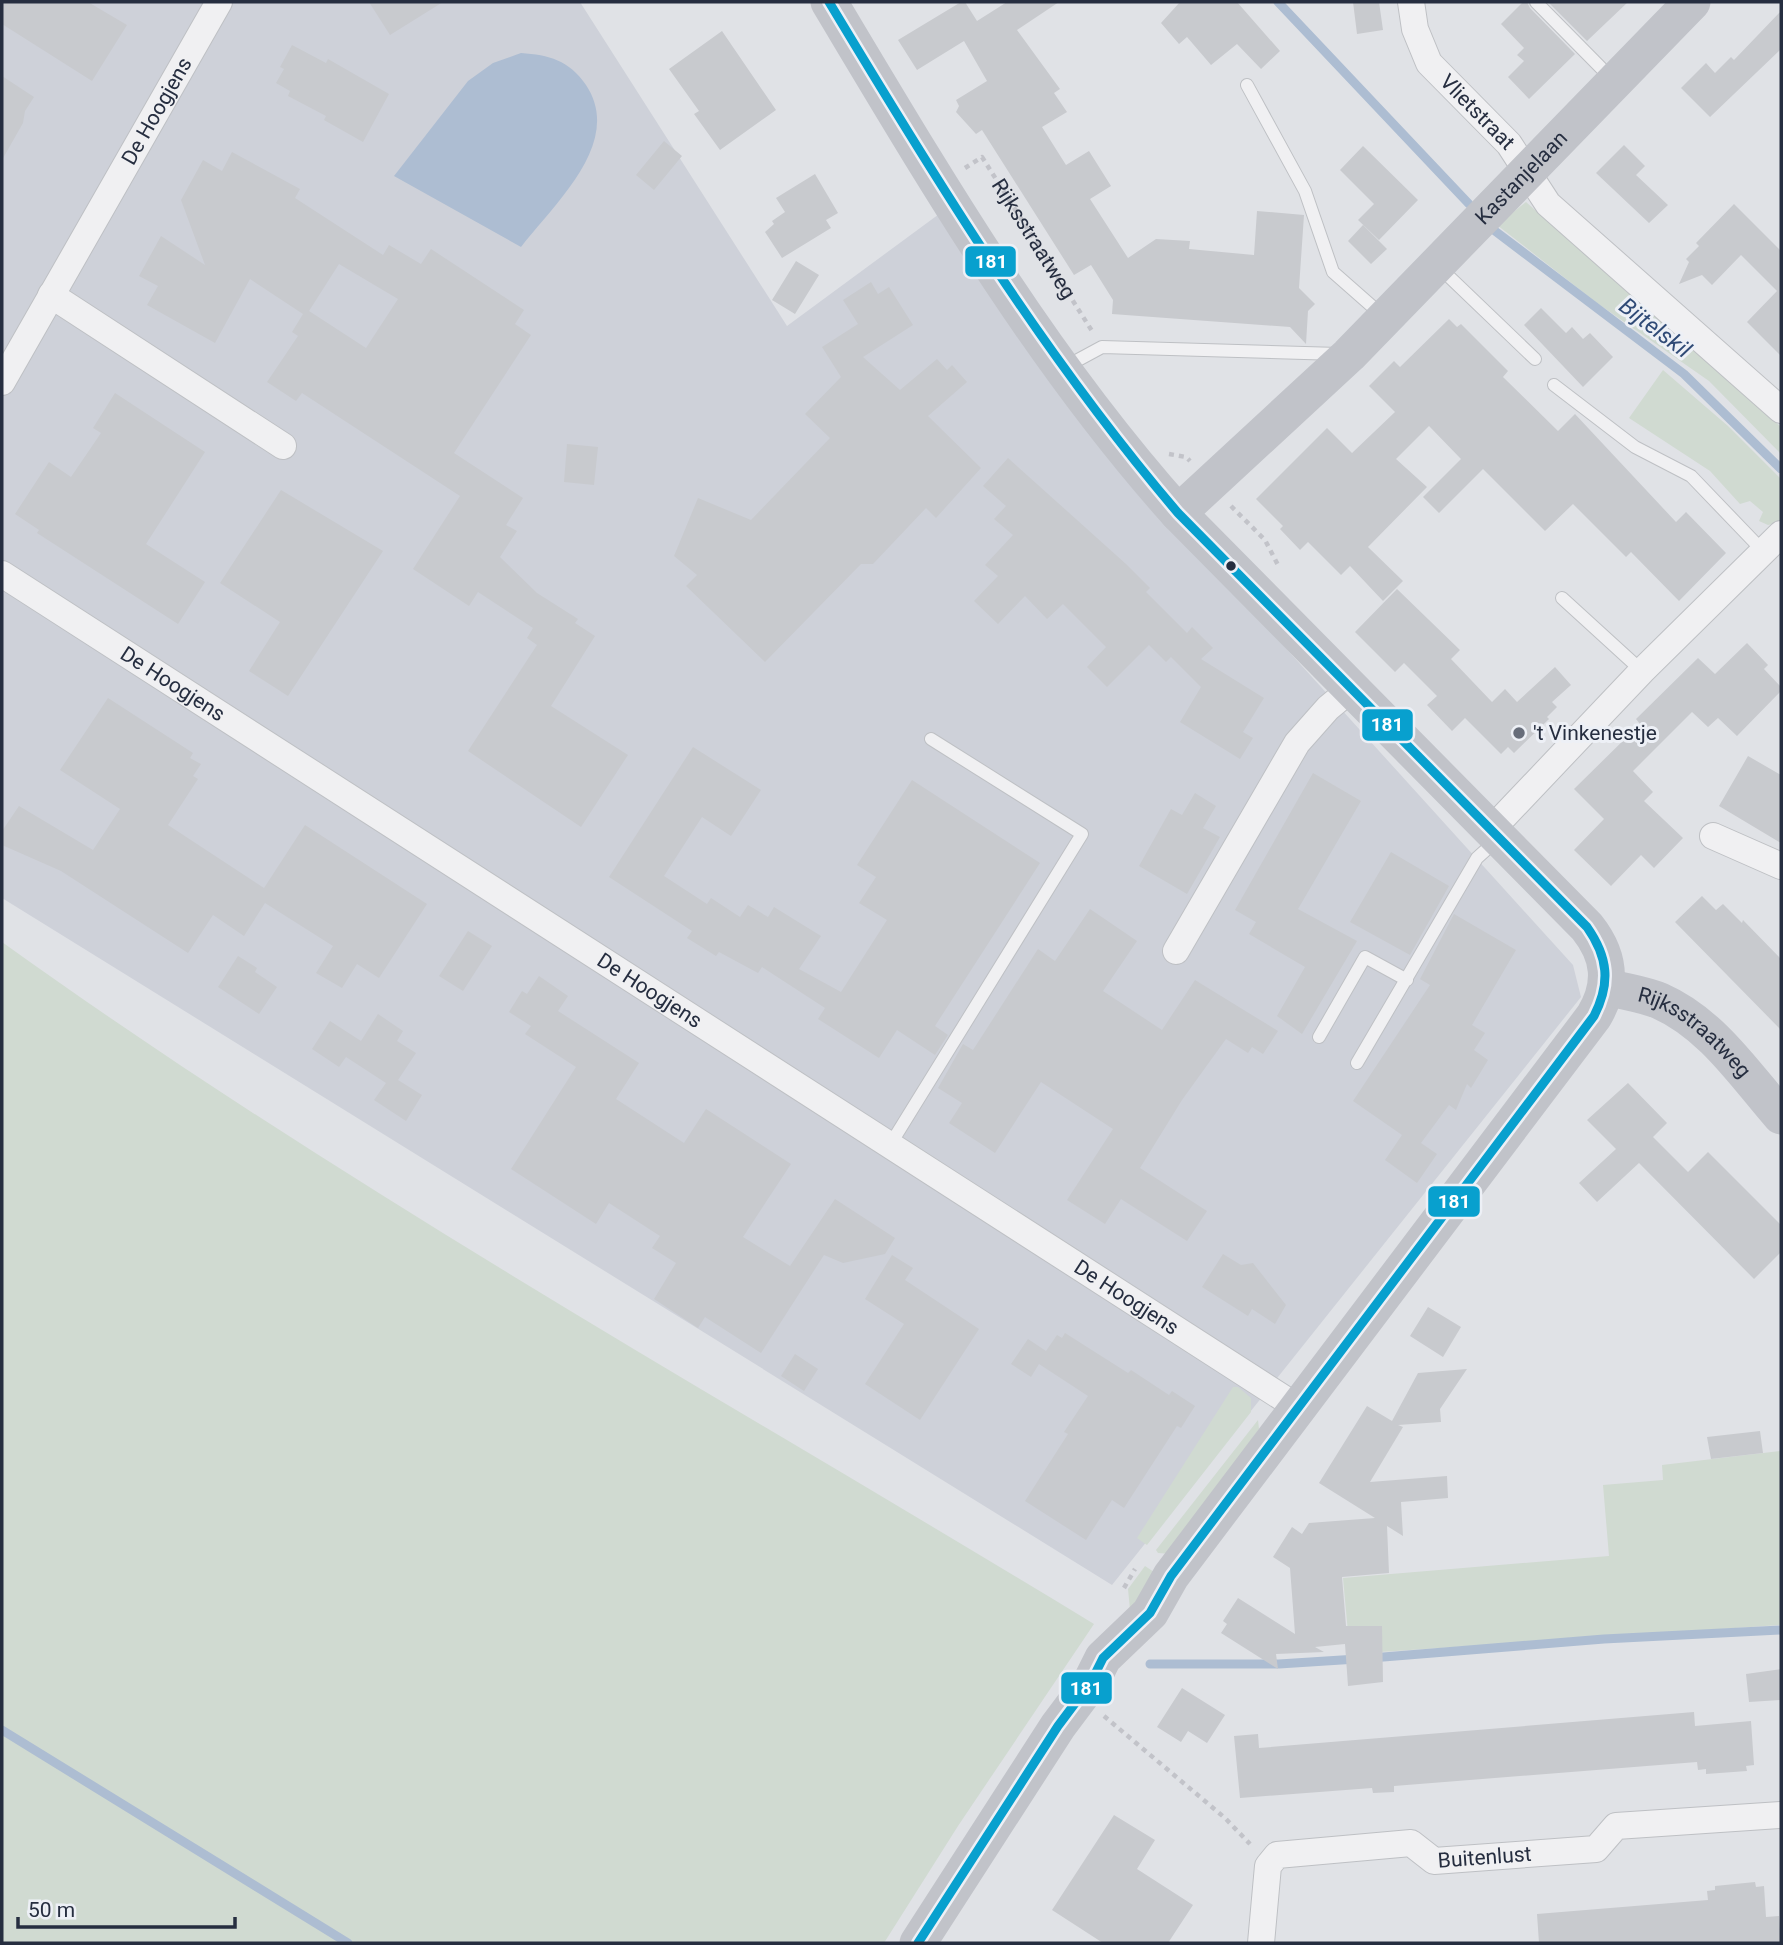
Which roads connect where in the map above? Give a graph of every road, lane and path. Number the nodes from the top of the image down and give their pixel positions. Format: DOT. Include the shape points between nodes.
graph roads {
  1 [pos="219,2"];
  2 [pos="830,2"];
  3 [pos="1411,2"];
  4 [pos="1536,2"];
  5 [pos="1692,2"];
  6 [pos="1613,80"];
  7 [pos="1247,85"];
  8 [pos="1526,171"];
  9 [pos="957,173"];
  10 [pos="1436,264"];
  11 [pos="51,295"];
  12 [pos="1384,317"];
  13 [pos="1102,347"];
  14 [pos="1349,355"];
  15 [pos="1535,359"];
  16 [pos="1061,369"];
  17 [pos="2,382"];
  18 [pos="1554,385"];
  19 [pos="1781,410"];
  20 [pos="283,446"];
  21 [pos="1159,450"];
  22 [pos="1209,484"];
  23 [pos="1178,513"];
  24 [pos="1772,543"];
  25 [pos="2,574"];
  26 [pos="1283,578"];
  27 [pos="1562,598"];
  28 [pos="1642,671"];
  29 [pos="1351,689"];
  30 [pos="932,739"];
  31 [pos="1496,833"];
  32 [pos="1713,836"];
  33 [pos="1781,866"];
  34 [pos="1176,951"];
  35 [pos="1407,980"];
  36 [pos="1608,987"];
  37 [pos="1319,1037"];
  38 [pos="1357,1063"];
  39 [pos="1781,1116"];
  40 [pos="890,1145"];
  41 [pos="1297,1407"];
  42 [pos="1101,1713"];
  43 [pos="1781,1815"];
  44 [pos="1268,1866"];
  45 [pos="918,1943"];
  46 [pos="1261,1943"];
  1 -- 11 [label="street, De Hoogjens"];
  2 -- 16 [label="street, Rijksstraatweg" via="950,206"];
  3 -- 8 [label="street, Vlietstraat" via="1415,29 1430,63 1509,144"];
  4 -- 6 [label="lane"];
  5 -- 6 [label="street, Kastanjelaan"];
  6 -- 8 [label="street, Kastanjelaan"];
  7 -- 12 [label="lane" via="1306,191 1333,272"];
  8 -- 10 [label="street, Kastanjelaan"];
  8 -- 19 [label="street, Vlietstraat" via="1548,204"];
  9 -- 13 [label="path, Rijksstraatweg" via="982,157"];
  10 -- 12 [label="street, Kastanjelaan"];
  10 -- 15 [label="lane"];
  11 -- 17 [label="street, De Hoogjens"];
  11 -- 20 [label="street"];
  12 -- 14 [label="street, Kastanjelaan"];
  13 -- 14 [label="lane"];
  13 -- 16 [label="lane"];
  14 -- 22 [label="street, Kastanjelaan"];
  16 -- 23 [label="street, Rijksstraatweg" via="1126,456"];
  18 -- 24 [label="lane" via="1634,447 1690,476"];
  21 -- 22 [label="path" via="1186,457"];
  22 -- 23 [label="street, Kastanjelaan"];
  22 -- 26 [label="path" via="1265,540"];
  23 -- 29 [label="street, Rijksstraatweg"];
  24 -- 28 [label="street"];
  25 -- 40 [label="street, De Hoogjens"];
  27 -- 28 [label="lane"];
  28 -- 31 [label="street"];
  29 -- 31 [label="street, Rijksstraatweg"];
  29 -- 34 [label="street" via="1297,743"];
  30 -- 40 [label="lane" via="1082,834"];
  31 -- 35 [label="lane"];
  31 -- 36 [label="street, Rijksstraatweg" via="1598,941"];
  32 -- 33 [label="street"];
  35 -- 37 [label="lane" via="1365,957"];
  35 -- 38 [label="lane"];
  36 -- 39 [label="street, Rijksstraatweg" via="1659,1001 1692,1019"];
  36 -- 41 [label="street" via="1594,1016"];
  40 -- 41 [label="street, De Hoogjens"];
  41 -- 45 [label="street" via="1171,1576 1150,1613 1103,1658"];
  42 -- 44 [label="path" via="1225,1818"];
  43 -- 44 [label="street, Buitenlust" via="1616,1826 1595,1849 1434,1861 1411,1843 1284,1853"];
  44 -- 46 [label="street"];
}
